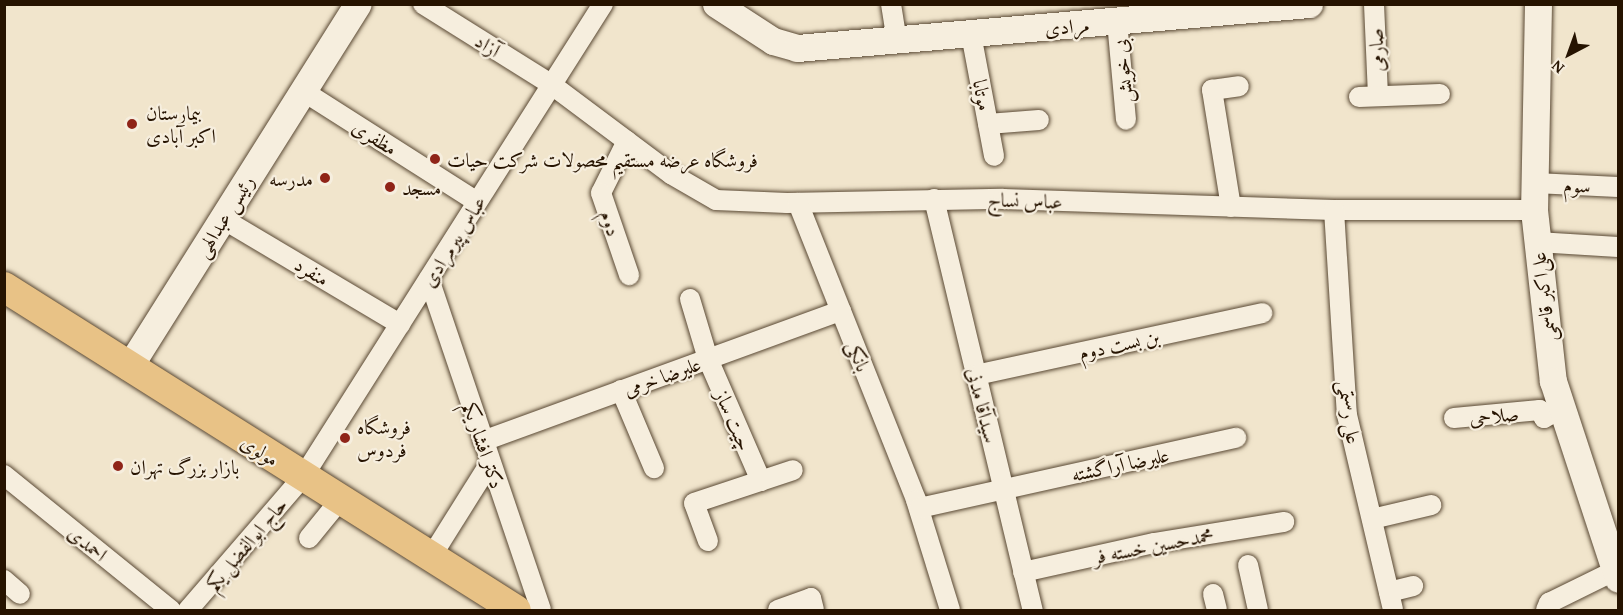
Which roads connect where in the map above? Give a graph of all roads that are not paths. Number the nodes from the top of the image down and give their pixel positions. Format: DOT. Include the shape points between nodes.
graph roads {
  1 [pos="358,4"];
  2 [pos="423,4"];
  3 [pos="603,4"];
  4 [pos="716,4"];
  5 [pos="891,4"];
  6 [pos="1309,4"];
  7 [pos="1374,4"];
  8 [pos="1538,4"];
  9 [pos="1270,6"];
  10 [pos="1194,9"];
  11 [pos="743,12"];
  12 [pos="1124,15"];
  13 [pos="971,34"];
  14 [pos="897,41"];
  15 [pos="552,85"];
  16 [pos="1239,86"];
  17 [pos="303,92"];
  18 [pos="1440,94"];
  19 [pos="1039,120"];
  20 [pos="1126,120"];
  21 [pos="988,124"];
  22 [pos="627,141"];
  23 [pos="994,156"];
  24 [pos="1535,183"];
  25 [pos="1618,187"];
  26 [pos="934,199"];
  27 [pos="477,202"];
  28 [pos="798,203"];
  29 [pos="1231,207"];
  30 [pos="1334,210"];
  31 [pos="1534,210"];
  32 [pos="223,219"];
  33 [pos="1537,242"];
  34 [pos="1618,246"];
  35 [pos="629,274"];
  36 [pos="429,279"];
  37 [pos="4,287"];
  38 [pos="690,299"];
  39 [pos="841,311"];
  40 [pos="1262,313"];
  41 [pos="400,324"];
  42 [pos="708,359"];
  43 [pos="129,367"];
  44 [pos="976,375"];
  45 [pos="621,390"];
  46 [pos="1563,408"];
  47 [pos="1454,418"];
  48 [pos="1236,438"];
  49 [pos="483,441"];
  50 [pos="490,463"];
  51 [pos="654,468"];
  52 [pos="793,470"];
  53 [pos="4,475"];
  54 [pos="303,477"];
  55 [pos="760,481"];
  56 [pos="1004,490"];
  57 [pos="340,500"];
  58 [pos="1431,505"];
  59 [pos="919,508"];
  60 [pos="1372,519"];
  61 [pos="1284,522"];
  62 [pos="309,538"];
  63 [pos="708,541"];
  64 [pos="431,557"];
  65 [pos="1615,561"];
  66 [pos="1248,565"];
  67 [pos="1023,572"];
  68 [pos="4,580"];
  69 [pos="1413,586"];
  70 [pos="20,594"];
  71 [pos="1391,601"];
  72 [pos="171,610"];
  73 [pos="188,610"];
  74 [pos="516,610"];
  75 [pos="541,610"];
  76 [pos="778,610"];
  77 [pos="814,610"];
  78 [pos="950,610"];
  79 [pos="1033,610"];
  80 [pos="1258,610"];
  81 [pos="1546,610"];
  1 -- 17 [label="street, رئیس عبدالهی"];
  2 -- 15 [label="street, آزاد"];
  3 -- 15 [label="street, عباس پیرمرادی"];
  4 -- 11 [label="street, مرادی"];
  5 -- 14 [label="street"];
  6 -- 9 [label="street, مرادی"];
  7 -- 18 [label="street, صارمی" via="1369,96"];
  8 -- 24 [label="street, علی‌اکبر قاسمی"];
  9 -- 10 [label="street, مرادی"];
  10 -- 12 [label="street, مرادی"];
  11 -- 14 [label="street, مرادی" via="773,41 796,48"];
  12 -- 13 [label="street, مرادی"];
  12 -- 20 [label="street, بی خویش"];
  13 -- 14 [label="street, مرادی"];
  13 -- 21 [label="street, موتابا"];
  15 -- 22 [label="street, عباس نساج"];
  15 -- 27 [label="street, عباس پیرمرادی"];
  16 -- 29 [label="street" via="1212,90"];
  17 -- 27 [label="street, مظفری"];
  17 -- 32 [label="street, رئیس عبدالهی"];
  19 -- 21 [label="street"];
  21 -- 23 [label="street, موتابا"];
  22 -- 28 [label="street, عباس نساج" via="671,174 716,200"];
  22 -- 35 [label="street, دوم" via="601,193"];
  24 -- 25 [label="street, سوم"];
  24 -- 31 [label="street, علی‌اکبر قاسمی"];
  26 -- 28 [label="street, عباس نساج"];
  26 -- 29 [label="street, عباس نساج"];
  26 -- 44 [label="street, سیدآقا مدنی"];
  27 -- 36 [label="street, عباس پیرمرادی"];
  28 -- 39 [label="street, بانکی"];
  29 -- 30 [label="street, عباس نساج"];
  30 -- 31 [label="street, عباس نساج"];
  30 -- 60 [label="street, علی رستمی" via="1347,415"];
  31 -- 33 [label="street, علی‌اکبر قاسمی"];
  32 -- 41 [label="street, منفرد"];
  32 -- 43 [label="street, رئیس عبدالهی"];
  33 -- 34 [label="street"];
  33 -- 46 [label="street, علی‌اکبر قاسمی" via="1553,381"];
  36 -- 41 [label="street, عباس پیرمرادی"];
  36 -- 49 [label="street, دکتر افشار یکم"];
  37 -- 43 [label="main road, مولوی"];
  38 -- 42 [label="street, چیت ساز"];
  39 -- 42 [label="street, علیرضا خرمی"];
  39 -- 59 [label="street, بانکی"];
  40 -- 44 [label="street, بن بست دوم"];
  41 -- 54 [label="street, عباس پیرمرادی"];
  42 -- 45 [label="street, علیرضا خرمی"];
  42 -- 55 [label="street, چیت ساز"];
  43 -- 54 [label="main road, مولوی"];
  44 -- 56 [label="street, سیدآقا مدنی"];
  45 -- 49 [label="street, علیرضا خرمی"];
  45 -- 51 [label="street"];
  46 -- 47 [label="street, صلاحی" via="1544,418 1540,410"];
  46 -- 65 [label="street, علی‌اکبر قاسمی"];
  48 -- 56 [label="street, علیرضا آراگشته"];
  49 -- 50 [label="street, دکتر افشار یکم"];
  50 -- 64 [label="street"];
  50 -- 75 [label="street, دکتر افشار یکم"];
  52 -- 55 [label="street"];
  53 -- 72 [label="street, احمدی"];
  54 -- 57 [label="main road, مولوی"];
  54 -- 73 [label="street, حاج ابوالفضل یکم"];
  55 -- 63 [label="street" via="694,504"];
  56 -- 59 [label="street, علیرضا آراگشته"];
  56 -- 67 [label="street, سیدآقا مدنی"];
  57 -- 62 [label="street"];
  57 -- 64 [label="main road, مولوی"];
  58 -- 60 [label="street"];
  59 -- 78 [label="street, بانکی"];
  60 -- 71 [label="street, علی رستمی"];
  61 -- 67 [label="street, محمدحسین خسته فر" via="1154,543"];
  64 -- 74 [label="main road, مولوی"];
  65 -- 81 [label="street" via="1549,603"];
  66 -- 80 [label="street"];
  67 -- 79 [label="street, سیدآقا مدنی"];
  68 -- 70 [label="street"];
  69 -- 71 [label="street"];
  76 -- 77 [label="street" via="811,598"];
}
